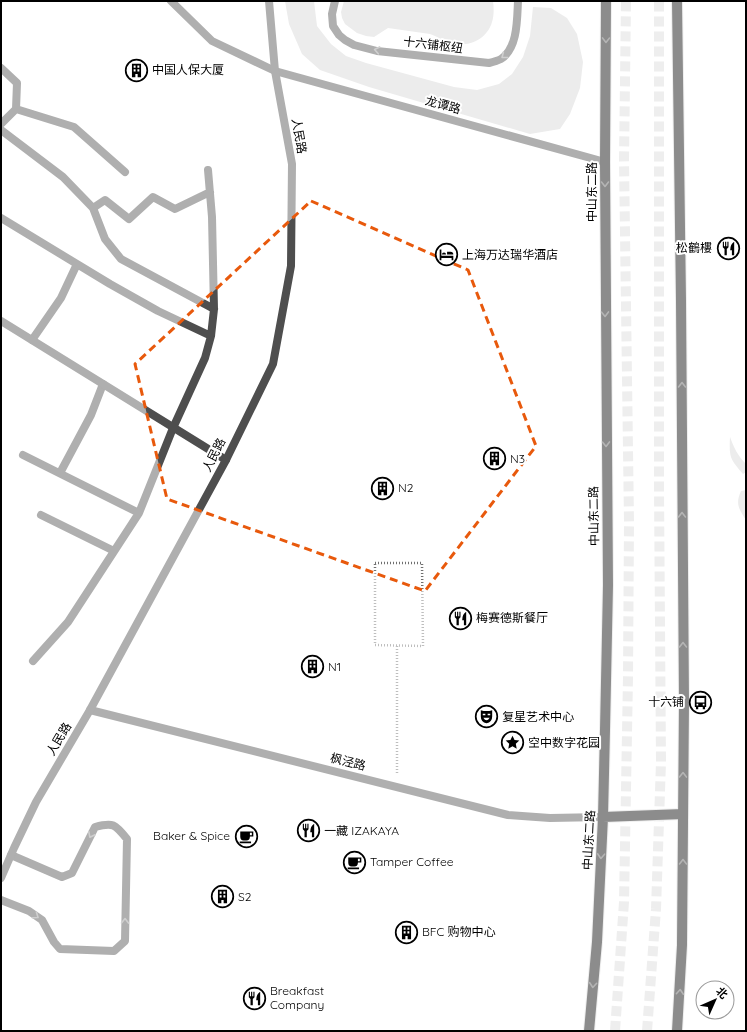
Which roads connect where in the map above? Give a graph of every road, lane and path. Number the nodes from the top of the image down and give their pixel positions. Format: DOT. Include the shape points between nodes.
graph roads {
  1 [pos="171,1"];
  2 [pos="269,1"];
  3 [pos="335,1"];
  4 [pos="518,1"];
  5 [pos="606,1"];
  6 [pos="677,1"];
  7 [pos="1,68"];
  8 [pos="275,71"];
  9 [pos="16,109"];
  10 [pos="1,124"];
  11 [pos="1,130"];
  12 [pos="605,162"];
  13 [pos="208,170"];
  14 [pos="125,172"];
  15 [pos="210,192"];
  16 [pos="93,208"];
  17 [pos="1,218"];
  18 [pos="77,264"];
  19 [pos="214,309"];
  20 [pos="1,321"];
  21 [pos="211,336"];
  22 [pos="32,340"];
  23 [pos="103,384"];
  24 [pos="173,428"];
  25 [pos="23,455"];
  26 [pos="226,460"];
  27 [pos="60,473"];
  28 [pos="138,513"];
  29 [pos="41,515"];
  30 [pos="114,551"];
  31 [pos="397,645"];
  32 [pos="33,661"];
  33 [pos="90,710"];
  34 [pos="396,787"];
  35 [pos="683,814"];
  36 [pos="603,817"];
  37 [pos="11,855"];
  38 [pos="1,878"];
  39 [pos="1,900"];
  40 [pos="589,1031"];
  41 [pos="677,1031"];
  1 -- 8 [label="street, 龙谭路" via="212,41"];
  2 -- 8 [label="street, 人民路"];
  4 -- 3 [label="street, 十六铺枢纽, one-way" via="515,36 509,52 489,63 377,51 354,45 345,40 333,26"];
  5 -- 12 [label="main road, 中山东二路, one-way"];
  35 -- 6 [label="main road, one-way"];
  7 -- 9 [label="street" via="17,83"];
  8 -- 12 [label="street, 龙谭路"];
  8 -- 26 [label="street, 人民路" via="292,164 291,266 273,364"];
  9 -- 10 [label="street"];
  9 -- 14 [label="street" via="74,127"];
  11 -- 16 [label="street" via="62,177"];
  12 -- 36 [label="main road, 中山东二路, one-way" via="608,585"];
  13 -- 15 [label="street"];
  15 -- 16 [label="street" via="175,209 153,197 129,218 105,200"];
  15 -- 19 [label="street"];
  16 -- 19 [label="street" via="105,239 121,259"];
  17 -- 18 [label="street"];
  18 -- 21 [label="street" via="158,311"];
  18 -- 22 [label="street" via="61,298"];
  19 -- 21 [label="street"];
  20 -- 22 [label="street"];
  21 -- 24 [label="street" via="205,358"];
  22 -- 23 [label="street"];
  23 -- 24 [label="street"];
  23 -- 27 [label="street" via="91,414"];
  24 -- 26 [label="street"];
  24 -- 28 [label="street"];
  25 -- 27 [label="street"];
  26 -- 33 [label="street, 人民路"];
  27 -- 28 [label="street"];
  28 -- 30 [label="street"];
  29 -- 30 [label="street"];
  30 -- 32 [label="street" via="68,622"];
  31 -- 31 [label="path" via="375,645 375,563 422,563 423,646"];
  31 -- 34 [label="path"];
  33 -- 34 [label="street, 枫泾路"];
  33 -- 37 [label="street, 人民路" via="36,802"];
  34 -- 36 [label="street, 枫泾路" via="508,815 550,818"];
  35 -- 36 [label="main road"];
  41 -- 35 [label="main road, one-way" via="682,945"];
  36 -- 40 [label="main road, 中山东二路, one-way" via="597,942"];
  37 -- 38 [label="street, 人民路"];
  39 -- 37 [label="street, one-way" via="29,911 42,920 60,949 114,951 125,941 127,839 118,827 106,824 95,827 72,873 62,877"];
}
